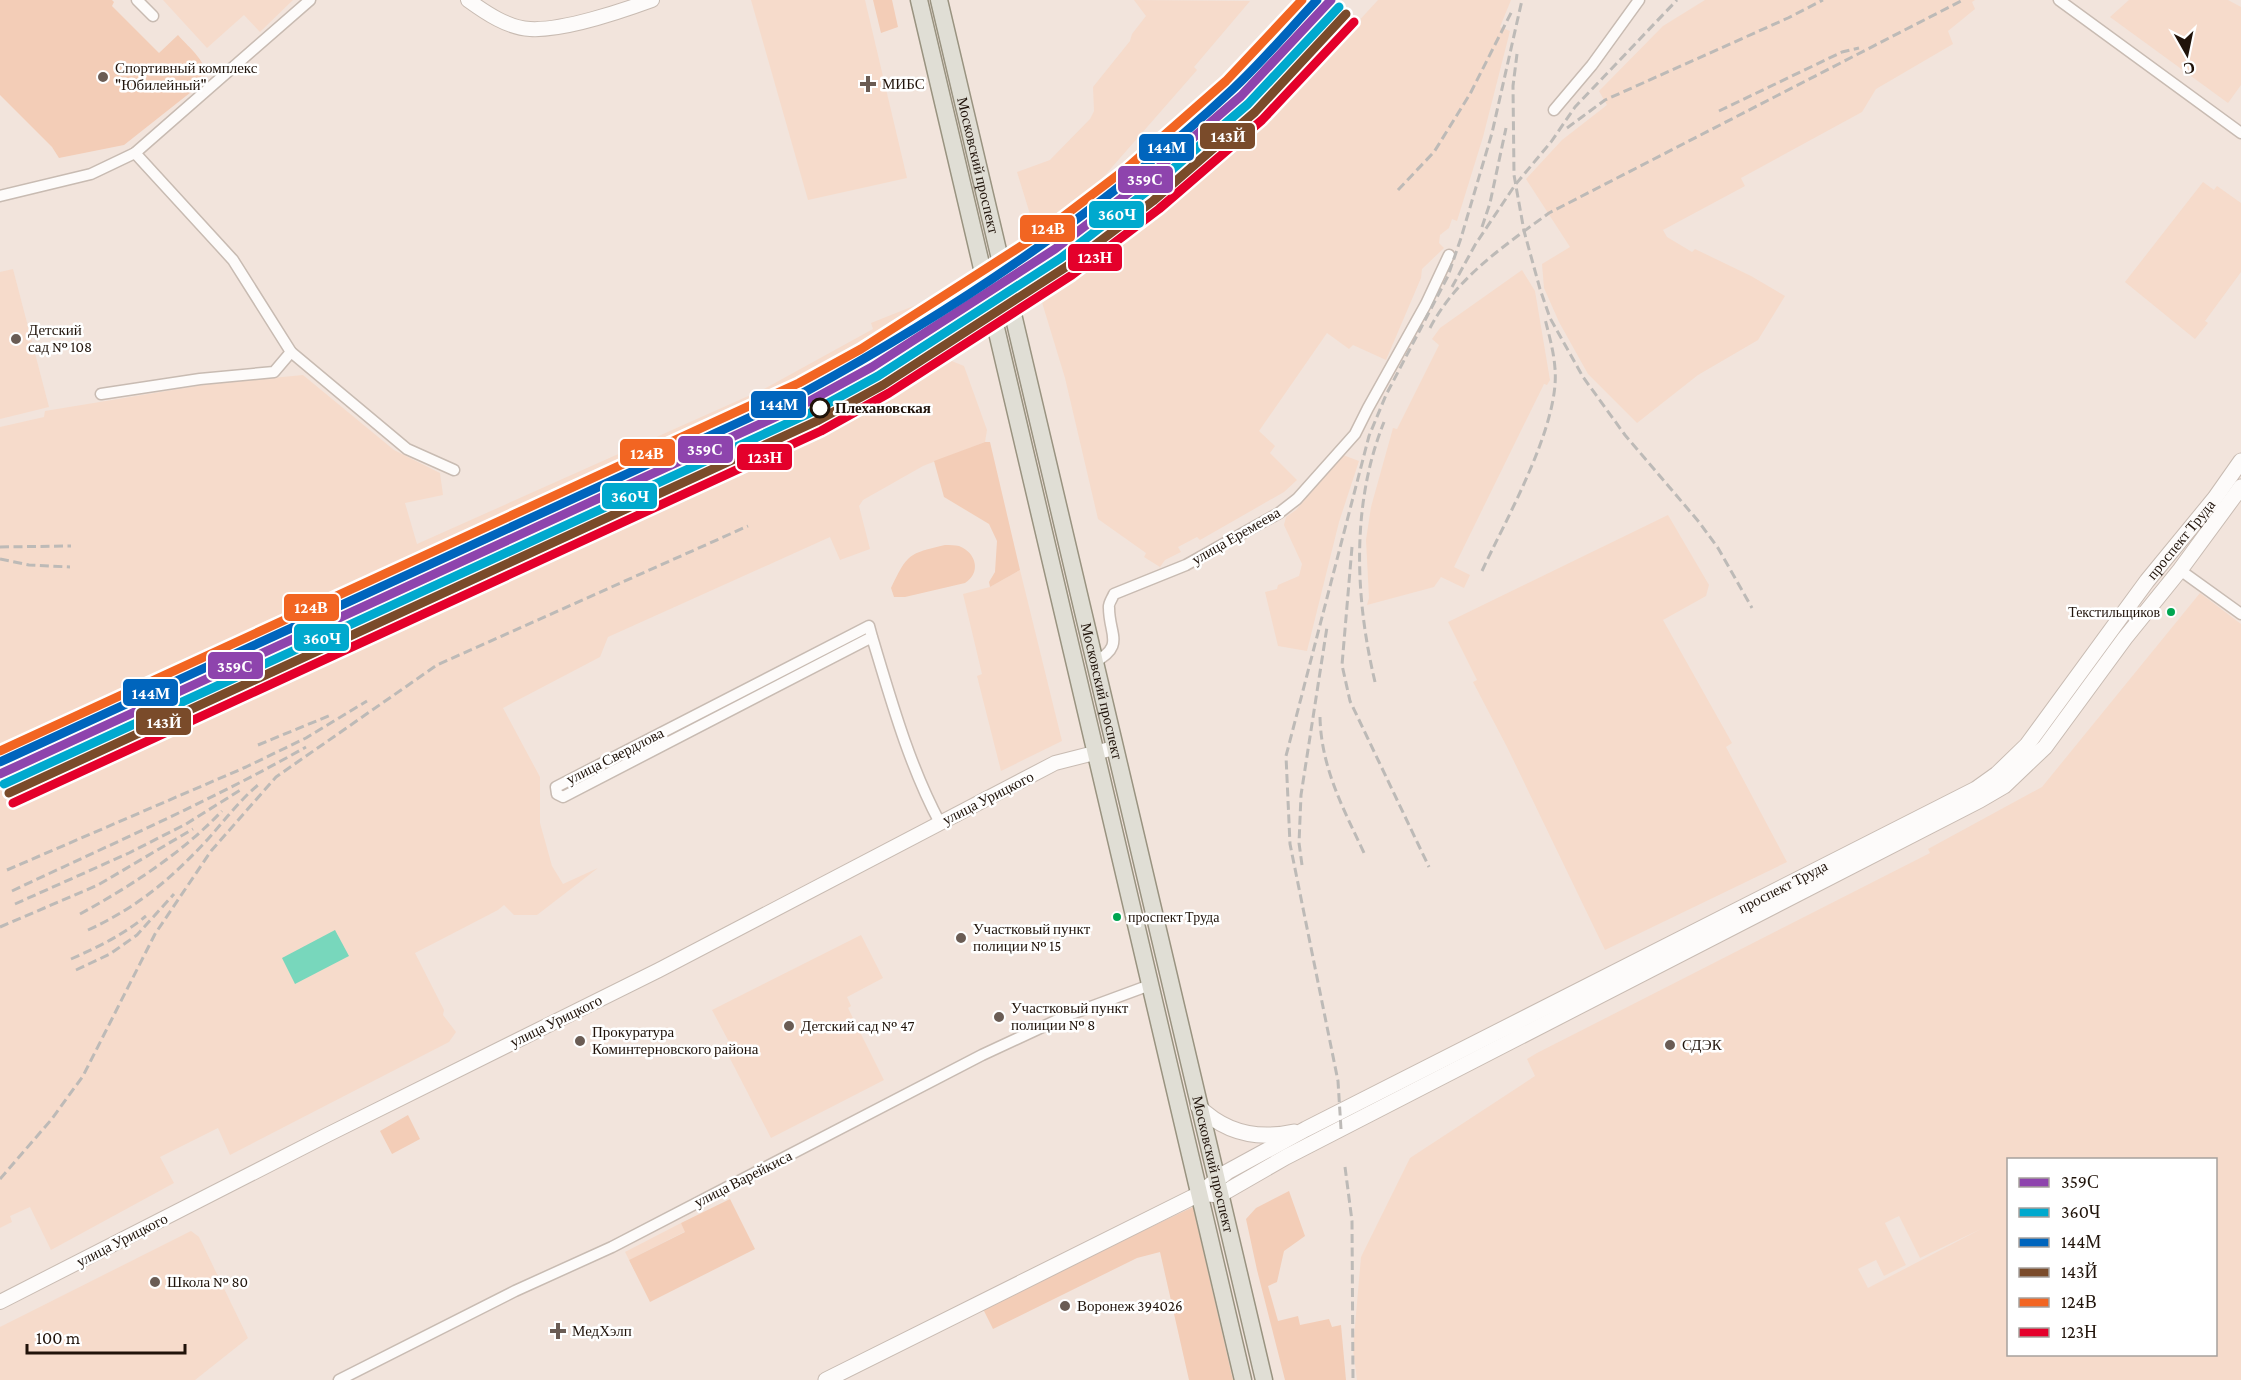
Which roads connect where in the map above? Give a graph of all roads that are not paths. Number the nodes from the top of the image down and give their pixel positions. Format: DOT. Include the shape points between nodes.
graph roads {
  1 [pos="137,0"];
  2 [pos="310,0"];
  3 [pos="468,0"];
  4 [pos="652,0"];
  5 [pos="919,0"];
  6 [pos="939,0"];
  7 [pos="1638,0"];
  8 [pos="2059,0"];
  9 [pos="153,16"];
  10 [pos="1554,110"];
  11 [pos="2241,133"];
  12 [pos="135,153"];
  13 [pos="0,196"];
  14 [pos="1449,255"];
  15 [pos="291,352"];
  16 [pos="101,394"];
  17 [pos="2241,462"];
  18 [pos="454,470"];
  19 [pos="2241,487"];
  20 [pos="2165,559"];
  21 [pos="2180,570"];
  22 [pos="2241,614"];
  23 [pos="871,632"];
  24 [pos="1094,663"];
  25 [pos="1114,748"];
  26 [pos="1094,752"];
  27 [pos="940,824"];
  28 [pos="1862,854"];
  29 [pos="1150,985"];
  30 [pos="1198,1106"];
  31 [pos="1306,1130"];
  32 [pos="1218,1188"];
  33 [pos="1199,1194"];
  34 [pos="0,1302"];
  35 [pos="339,1380"];
  36 [pos="826,1380"];
  37 [pos="1243,1380"];
  38 [pos="1264,1380"];
  1 -- 9 [label="street"];
  2 -- 12 [label="street"];
  3 -- 4 [label="street" via="508,24 530,29 563,26"];
  5 -- 26 [label="main road, Московский проспект"];
  6 -- 24 [label="main road, Московский проспект"];
  7 -- 10 [label="street"];
  8 -- 11 [label="street"];
  12 -- 13 [label="street" via="91,174"];
  12 -- 15 [label="street" via="233,260"];
  14 -- 24 [label="street, улица Еремеева" via="1355,434 1330,463 1280,513 1186,565 1114,594 1108,606 1115,638 1112,649"];
  15 -- 16 [label="street" via="274,372"];
  15 -- 18 [label="street" via="407,449"];
  17 -- 20 [label="main road, проспект Труда"];
  19 -- 21 [label="main road, проспект Труда"];
  20 -- 21 [label="main road"];
  20 -- 28 [label="main road, проспект Труда" via="2027,745 1976,789"];
  21 -- 22 [label="street"];
  21 -- 28 [label="main road, проспект Труда" via="2044,747 2004,786"];
  23 -- 23 [label="street, улица Свердлова" via="563,797 557,794 556,787"];
  23 -- 27 [label="street" via="899,726"];
  24 -- 25 [label="main road, Московский проспект"];
  25 -- 26 [label="street, улица Урицкого"];
  25 -- 30 [label="main road, Московский проспект"];
  26 -- 27 [label="street, улица Урицкого" via="1055,763"];
  26 -- 29 [label="main road, Московский проспект"];
  27 -- 34 [label="street, улица Урицкого"];
  28 -- 31 [label="main road, проспект Труда"];
  28 -- 32 [label="main road, проспект Труда" via="1301,1149"];
  29 -- 33 [label="main road, Московский проспект"];
  29 -- 35 [label="street, улица Варейкиса" via="1055,1021 982,1055 612,1247"];
  30 -- 31 [label="main road" via="1235,1131 1276,1135"];
  30 -- 32 [label="main road, Московский проспект"];
  31 -- 32 [label="main road, проспект Труда" via="1227,1172"];
  32 -- 33 [label="main road"];
  32 -- 38 [label="main road, Московский проспект"];
  33 -- 36 [label="main road"];
  33 -- 37 [label="main road, Московский проспект"];
}
